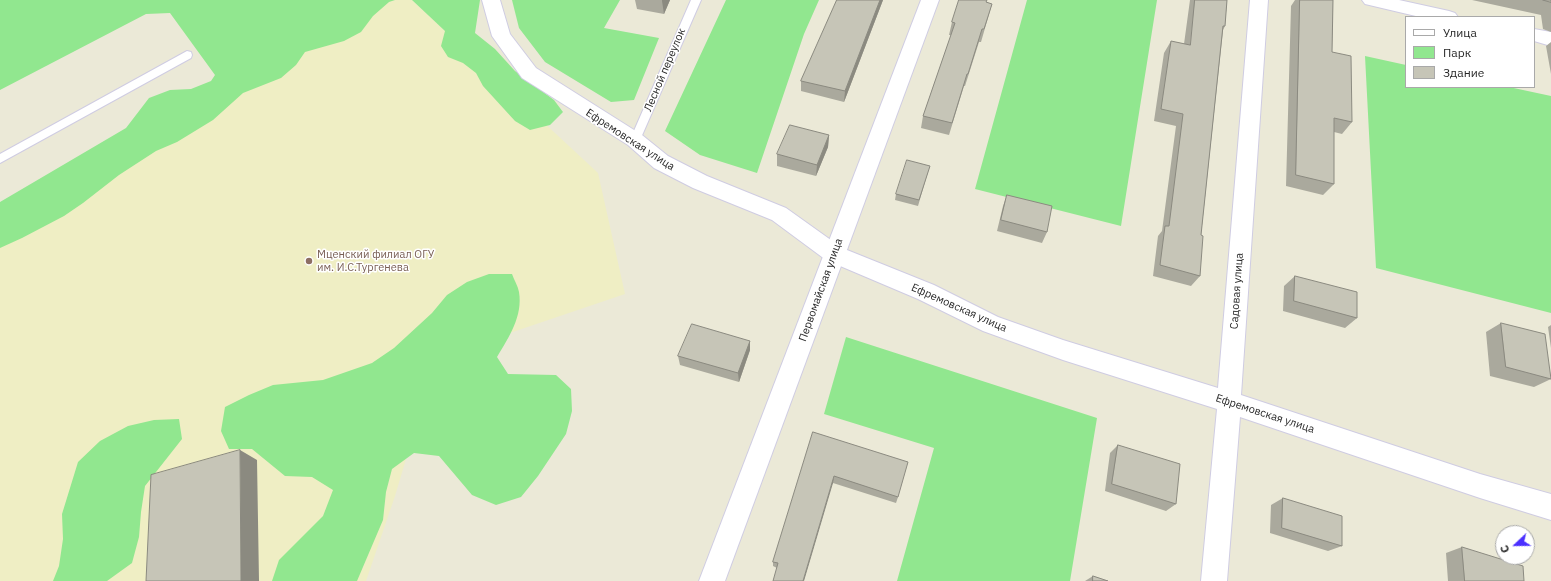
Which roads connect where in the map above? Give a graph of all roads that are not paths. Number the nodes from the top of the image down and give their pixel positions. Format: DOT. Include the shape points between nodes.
graph roads {
  1 [pos="491,0"];
  2 [pos="696,0"];
  3 [pos="930,0"];
  4 [pos="1259,0"];
  5 [pos="1371,0"];
  6 [pos="1444,16"];
  7 [pos="1535,35"];
  8 [pos="1551,39"];
  9 [pos="187,56"];
  10 [pos="635,140"];
  11 [pos="0,159"];
  12 [pos="834,254"];
  13 [pos="1229,402"];
  14 [pos="1551,507"];
  15 [pos="712,581"];
  16 [pos="1214,581"];
  1 -- 10 [label="street, Ефремовская улица" via="501,36 529,73"];
  2 -- 10 [label="lane, Лесной переулок"];
  3 -- 12 [label="street, Первомайская улица"];
  4 -- 13 [label="street, Садовая улица"];
  5 -- 6 [label="street"];
  7 -- 8 [label="street"];
  9 -- 11 [label="lane"];
  10 -- 12 [label="street, Ефремовская улица" via="667,166 779,214"];
  12 -- 13 [label="street, Ефремовская улица" via="926,292 991,324 1062,350"];
  12 -- 15 [label="street, Первомайская улица"];
  13 -- 14 [label="street, Ефремовская улица" via="1480,486"];
  13 -- 16 [label="street, Садовая улица"];
}
